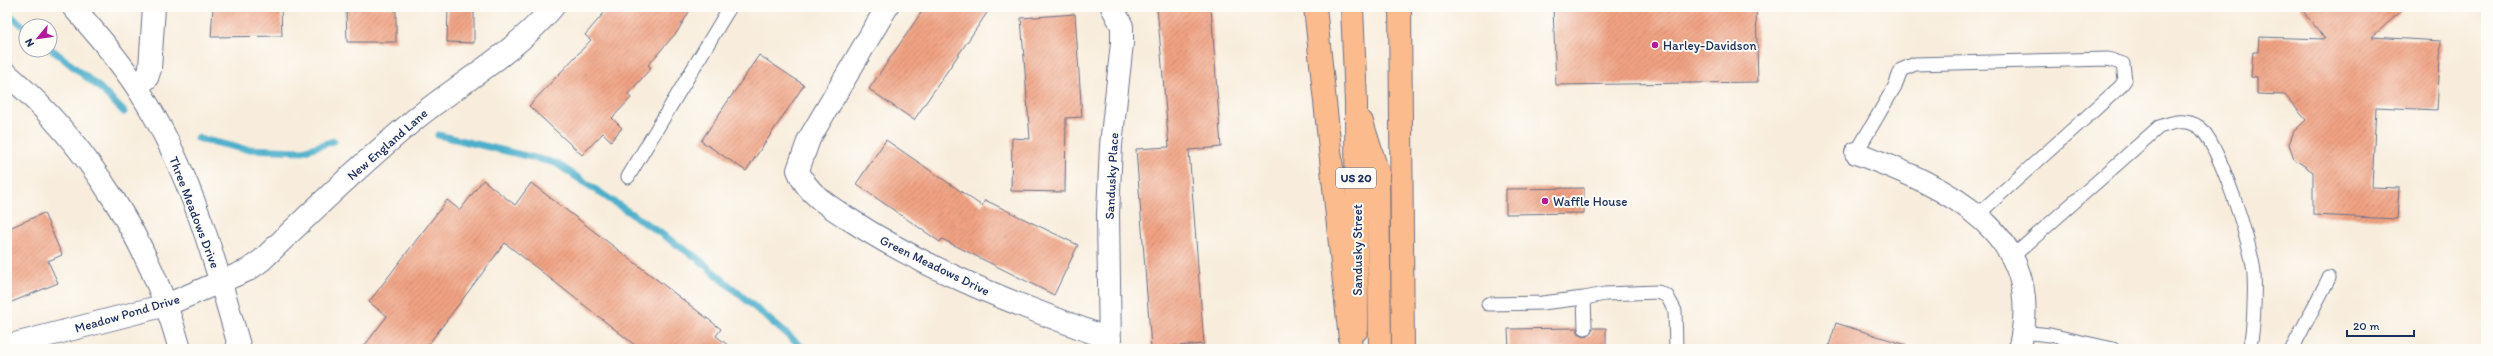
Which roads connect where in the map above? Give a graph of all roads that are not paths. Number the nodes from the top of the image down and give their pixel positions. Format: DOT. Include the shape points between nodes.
graph roads {
  1 [pos="73,7"];
  2 [pos="154,7"];
  3 [pos="553,7"];
  4 [pos="730,7"];
  5 [pos="887,7"];
  6 [pos="1112,7"];
  7 [pos="1315,7"];
  8 [pos="1352,7"];
  9 [pos="1400,7"];
  10 [pos="7,74"];
  11 [pos="137,87"];
  12 [pos="1356,102"];
  13 [pos="1856,153"];
  14 [pos="628,177"];
  15 [pos="1977,215"];
  16 [pos="2012,257"];
  17 [pos="2329,278"];
  18 [pos="221,281"];
  19 [pos="1584,298"];
  20 [pos="1488,304"];
  21 [pos="166,305"];
  22 [pos="1585,328"];
  23 [pos="2021,340"];
  24 [pos="1110,344"];
  25 [pos="7,346"];
  26 [pos="180,349"];
  27 [pos="240,349"];
  28 [pos="1351,349"];
  29 [pos="1357,349"];
  30 [pos="1380,349"];
  31 [pos="1403,349"];
  32 [pos="1676,349"];
  33 [pos="2113,349"];
  34 [pos="2249,349"];
  35 [pos="2292,349"];
  1 -- 11 [label="street, Three Meadows Drive" via="108,47"];
  2 -- 11 [label="street" via="150,69 146,78"];
  3 -- 18 [label="street, New England Lane" via="521,42 438,101 385,143 262,260 248,270"];
  4 -- 14 [label="lane"];
  5 -- 24 [label="street, Green Meadows Drive" via="809,139 798,170 801,180 825,203 874,236 940,271"];
  6 -- 24 [label="street, Sandusky Place" via="1122,26 1122,43 1111,145"];
  7 -- 28 [label="main road"];
  8 -- 12 [label="main road, Sandusky Street / US 20"];
  9 -- 31 [label="main road"];
  10 -- 21 [label="street" via="61,128 116,204 145,255"];
  11 -- 18 [label="street, Three Meadows Drive" via="173,152 196,207"];
  12 -- 29 [label="main road, Sandusky Street / US 20"];
  12 -- 30 [label="main road" via="1378,173"];
  13 -- 15 [label="street" via="1909,173 1942,190"];
  13 -- 15 [label="lane" via="1895,86 1901,70 1915,64 2108,58 2123,64 2124,80 2120,87"];
  15 -- 16 [label="street" via="1991,228"];
  16 -- 23 [label="street" via="2023,288"];
  16 -- 34 [label="lane" via="2159,127 2178,120 2200,127 2213,148 2243,220 2253,265"];
  17 -- 35 [label="lane"];
  18 -- 21 [label="street, Meadow Pond Drive"];
  18 -- 27 [label="street, Three Meadows Drive"];
  19 -- 20 [label="lane" via="1542,303"];
  19 -- 22 [label="lane"];
  19 -- 32 [label="lane" via="1605,294 1658,292 1667,296 1676,311"];
  21 -- 25 [label="street, Meadow Pond Drive"];
  21 -- 26 [label="street"];
  23 -- 33 [label="lane" via="2050,335"];
}
